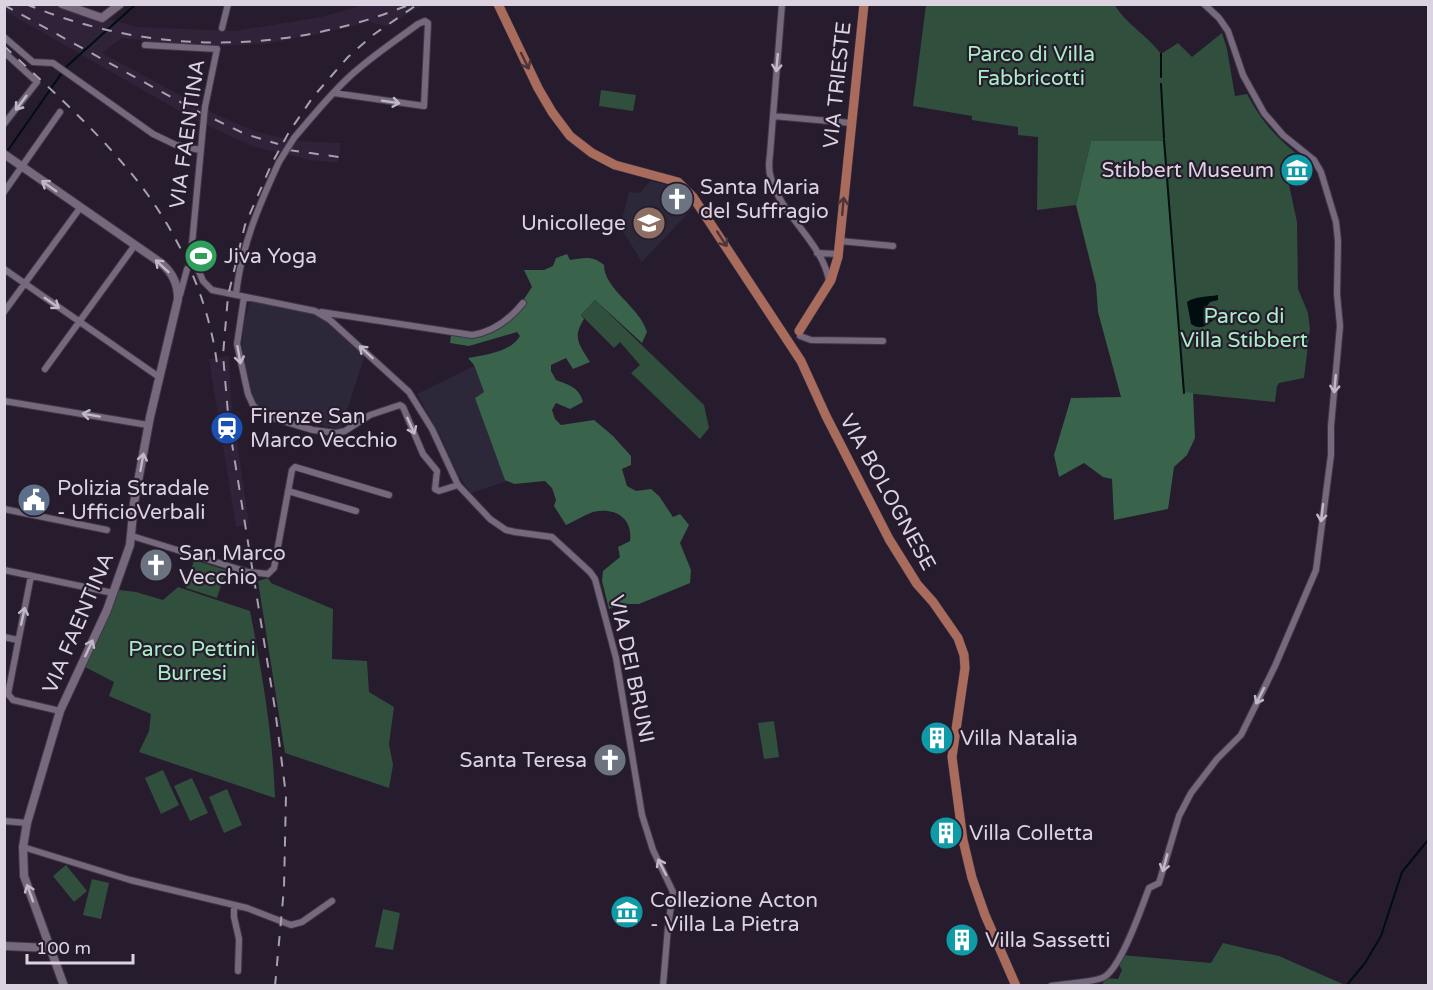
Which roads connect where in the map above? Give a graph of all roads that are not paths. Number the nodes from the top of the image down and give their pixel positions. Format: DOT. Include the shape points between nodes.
graph roads {
  1 [pos="62,4"];
  2 [pos="120,4"];
  3 [pos="228,4"];
  4 [pos="782,4"];
  5 [pos="864,4"];
  6 [pos="1204,4"];
  7 [pos="503,6"];
  8 [pos="222,28"];
  9 [pos="4,37"];
  10 [pos="145,45"];
  11 [pos="4,52"];
  12 [pos="334,93"];
  13 [pos="60,112"];
  14 [pos="772,116"];
  15 [pos="851,123"];
  16 [pos="4,124"];
  17 [pos="200,150"];
  18 [pos="4,154"];
  19 [pos="18,164"];
  20 [pos="4,192"];
  21 [pos="80,208"];
  22 [pos="840,241"];
  23 [pos="135,245"];
  24 [pos="893,246"];
  25 [pos="817,253"];
  26 [pos="838,254"];
  27 [pos="190,257"];
  28 [pos="4,269"];
  29 [pos="187,269"];
  30 [pos="25,284"];
  31 [pos="829,284"];
  32 [pos="236,295"];
  33 [pos="244,297"];
  34 [pos="178,299"];
  35 [pos="523,303"];
  36 [pos="315,311"];
  37 [pos="4,312"];
  38 [pos="80,322"];
  39 [pos="794,337"];
  40 [pos="883,341"];
  41 [pos="45,369"];
  42 [pos="159,377"];
  43 [pos="412,397"];
  44 [pos="4,400"];
  45 [pos="400,405"];
  46 [pos="148,425"];
  47 [pos="458,485"];
  48 [pos="288,491"];
  49 [pos="389,495"];
  50 [pos="4,509"];
  51 [pos="356,511"];
  52 [pos="107,530"];
  53 [pos="132,536"];
  54 [pos="4,570"];
  55 [pos="31,576"];
  56 [pos="113,593"];
  57 [pos="4,637"];
  58 [pos="18,640"];
  59 [pos="6,696"];
  60 [pos="60,711"];
  61 [pos="4,821"];
  62 [pos="27,823"];
  63 [pos="23,847"];
  64 [pos="332,901"];
  65 [pos="234,906"];
  66 [pos="4,946"];
  67 [pos="50,948"];
  68 [pos="238,971"];
  69 [pos="64,986"];
  70 [pos="663,986"];
  71 [pos="1016,986"];
  72 [pos="1051,986"];
  1 -- 2 [label="street" via="102,18"];
  3 -- 8 [label="street"];
  4 -- 14 [label="street, one-way"];
  5 -- 15 [label="main road, VIA TRIESTE"];
  6 -- 72 [label="street, one-way" via="1228,31 1243,75 1264,113 1317,164 1336,222 1340,326 1331,455 1317,564 1275,666 1241,735 1217,759 1179,816 1159,883 1149,888 1116,963 1102,978"];
  7 -- 39 [label="main road, VIA BOLOGNESE, one-way" via="538,88 566,131 592,153 615,165 682,185"];
  9 -- 17 [label="street" via="33,62 53,63 153,134 176,145"];
  10 -- 17 [label="street, VIA FAENTINA, bridge" via="217,49"];
  11 -- 16 [label="street, one-way" via="37,82"];
  12 -- 12 [label="street, one-way" via="424,106 428,23 418,24 360,67"];
  12 -- 32 [label="street, bridge" via="294,138 279,162 252,224"];
  13 -- 19 [label="street"];
  14 -- 15 [label="street"];
  14 -- 25 [label="street" via="770,177"];
  22 -- 15 [label="main road, VIA TRIESTE, one-way"];
  17 -- 27 [label="street, VIA FAENTINA"];
  18 -- 19 [label="street"];
  19 -- 20 [label="street"];
  21 -- 19 [label="street, one-way"];
  21 -- 23 [label="street"];
  21 -- 30 [label="street"];
  22 -- 24 [label="street"];
  22 -- 26 [label="main road, VIA TRIESTE"];
  34 -- 23 [label="street, one-way" via="177,286 167,268"];
  23 -- 38 [label="street"];
  25 -- 26 [label="street"];
  25 -- 31 [label="street" via="826,267"];
  26 -- 31 [label="main road, VIA TRIESTE"];
  27 -- 32 [label="street, VIA DEI BRUNI" via="207,286 216,292"];
  28 -- 30 [label="street"];
  29 -- 34 [label="street, VIA FAENTINA"];
  30 -- 37 [label="street"];
  30 -- 38 [label="street, one-way"];
  31 -- 39 [label="main road, VIA TRIESTE"];
  32 -- 33 [label="street, VIA DEI BRUNI"];
  33 -- 36 [label="street, VIA DEI BRUNI"];
  33 -- 45 [label="street, one-way" via="237,344 248,394 258,410 313,430 336,433"];
  34 -- 42 [label="street, VIA FAENTINA"];
  35 -- 36 [label="street" via="494,328 472,335"];
  43 -- 36 [label="street, VIA DEI BRUNI, one-way" via="358,344"];
  38 -- 41 [label="street"];
  38 -- 42 [label="street"];
  39 -- 40 [label="street"];
  39 -- 71 [label="main road, VIA BOLOGNESE" via="798,357 889,539 961,646 964,684 952,756 962,835 985,915"];
  42 -- 46 [label="street, VIA FAENTINA"];
  43 -- 45 [label="street"];
  43 -- 47 [label="street, VIA DEI BRUNI"];
  46 -- 44 [label="street, one-way"];
  45 -- 47 [label="street, one-way" via="423,454 436,471 435,489"];
  53 -- 46 [label="street, VIA FAENTINA, one-way"];
  70 -- 47 [label="street, VIA DEI BRUNI, one-way" via="674,892 653,850 640,803 616,658 595,579 552,537 506,530"];
  48 -- 49 [label="street" via="295,467"];
  48 -- 51 [label="street"];
  48 -- 53 [label="street" via="274,568 268,574 248,572"];
  50 -- 52 [label="street"];
  53 -- 56 [label="street, VIA FAENTINA"];
  54 -- 55 [label="street"];
  55 -- 56 [label="street"];
  58 -- 55 [label="street, one-way"];
  60 -- 56 [label="street, VIA FAENTINA, one-way"];
  57 -- 58 [label="street"];
  58 -- 59 [label="street"];
  59 -- 60 [label="street"];
  60 -- 62 [label="street, VIA FAENTINA"];
  61 -- 62 [label="street"];
  62 -- 63 [label="street, VIA FAENTINA"];
  63 -- 65 [label="street"];
  67 -- 63 [label="street, VIA FAENTINA, one-way" via="24,876"];
  64 -- 65 [label="street" via="294,925"];
  65 -- 68 [label="street"];
  66 -- 67 [label="street"];
  67 -- 69 [label="street, VIA FAENTINA"];
}
